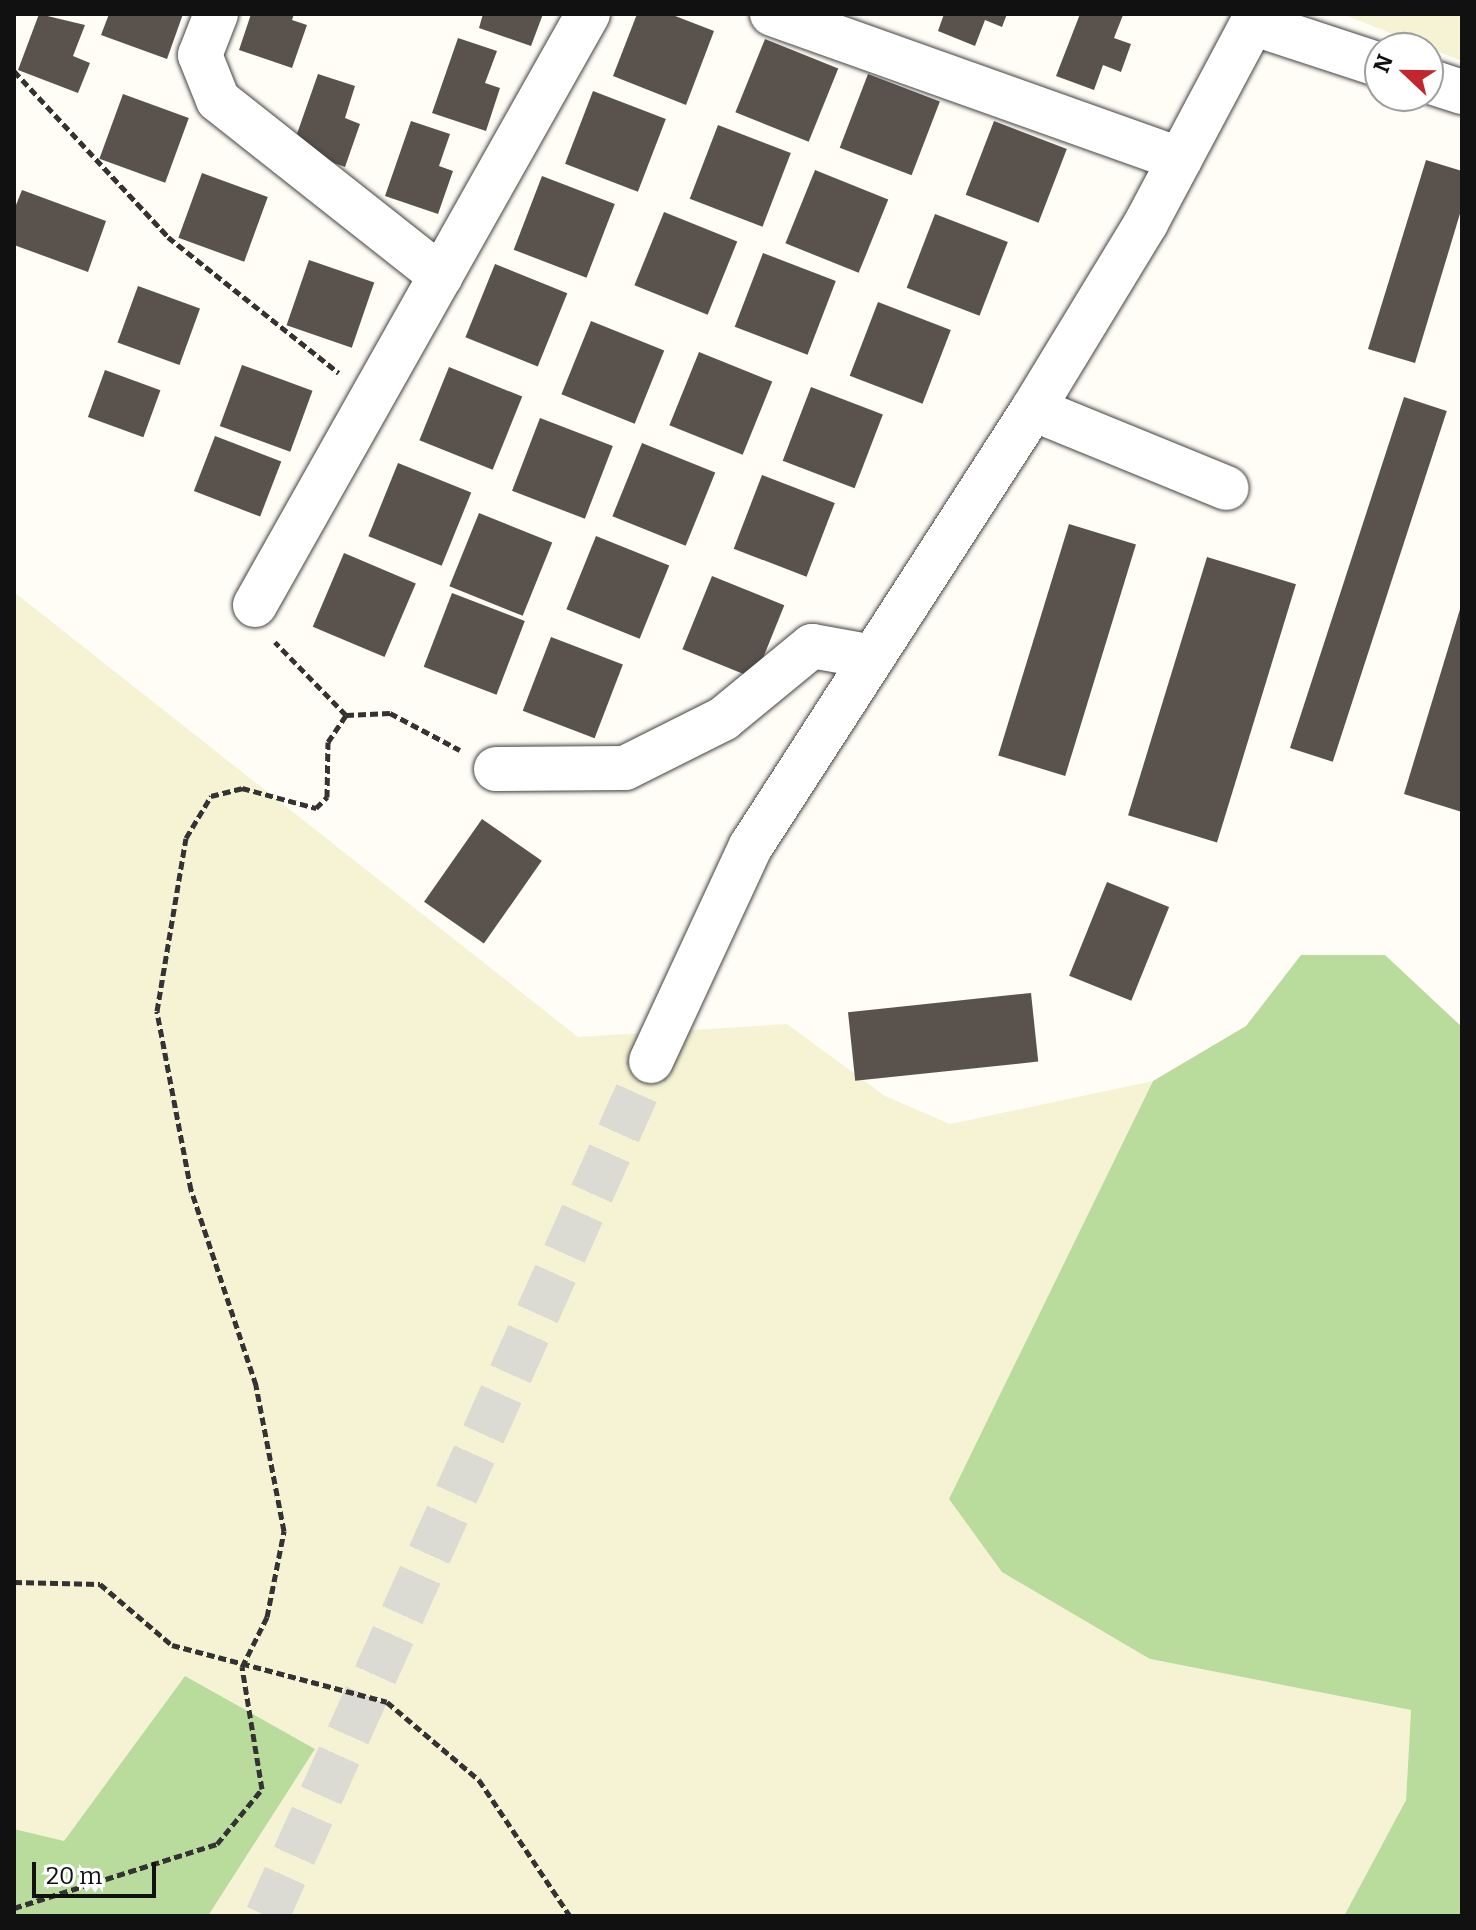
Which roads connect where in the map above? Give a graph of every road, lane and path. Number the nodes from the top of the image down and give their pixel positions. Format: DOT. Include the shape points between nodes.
graph roads {
  1 [pos="216,14"];
  2 [pos="588,14"];
  3 [pos="772,14"];
  4 [pos="1254,18"];
  5 [pos="1364,59"];
  6 [pos="14,71"];
  7 [pos="1180,159"];
  8 [pos="441,276"];
  9 [pos="371,398"];
  10 [pos="1033,409"];
  11 [pos="1227,488"];
  12 [pos="255,605"];
  13 [pos="873,657"];
  14 [pos="346,715"];
  15 [pos="496,769"];
  16 [pos="651,1061"];
  17 [pos="14,1582"];
  18 [pos="242,1667"];
  19 [pos="14,1908"];
  20 [pos="570,1916"];
  1 -- 8 [label="street" via="200,55 218,100"];
  2 -- 8 [label="street"];
  3 -- 7 [label="street"];
  4 -- 5 [label="street"];
  4 -- 7 [label="street"];
  6 -- 9 [label="path" via="168,237"];
  7 -- 10 [label="street"];
  8 -- 9 [label="street"];
  9 -- 12 [label="street"];
  10 -- 11 [label="street"];
  10 -- 13 [label="street"];
  12 -- 14 [label="path" via="266,632"];
  13 -- 15 [label="street" via="812,646 723,719 625,768"];
  13 -- 16 [label="street" via="751,846"];
  14 -- 15 [label="path" via="390,713"];
  14 -- 18 [label="path" via="328,742 327,797 316,808 242,788 211,796 186,838 157,1011 191,1190 256,1385 284,1531 267,1617"];
  17 -- 18 [label="path" via="100,1584 172,1645"];
  18 -- 19 [label="path" via="262,1789 217,1844"];
  18 -- 20 [label="path" via="387,1702 479,1780"];
}
